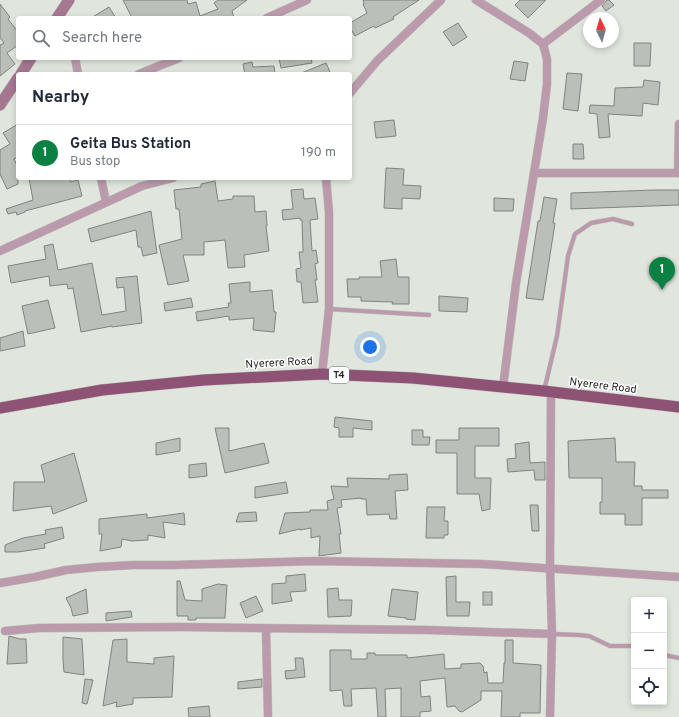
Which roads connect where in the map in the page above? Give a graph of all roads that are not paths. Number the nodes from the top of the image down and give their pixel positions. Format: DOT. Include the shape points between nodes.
graph roads {
  1 [pos="307,0"];
  2 [pos="441,0"];
  3 [pos="476,0"];
  4 [pos="601,0"];
  5 [pos="271,16"];
  6 [pos="543,44"];
  7 [pos="30,60"];
  8 [pos="75,60"];
  9 [pos="174,60"];
  10 [pos="21,72"];
  11 [pos="78,72"];
  12 [pos="144,72"];
  13 [pos="16,81"];
  14 [pos="352,91"];
  15 [pos="0,105"];
  16 [pos="679,124"];
  17 [pos="534,173"];
  18 [pos="678,173"];
  19 [pos="101,180"];
  20 [pos="165,180"];
  21 [pos="326,180"];
  22 [pos="106,202"];
  23 [pos="632,224"];
  24 [pos="0,251"];
  25 [pos="328,309"];
  26 [pos="429,315"];
  27 [pos="322,374"];
  28 [pos="503,387"];
  29 [pos="548,392"];
  30 [pos="679,407"];
  31 [pos="0,408"];
  32 [pos="550,567"];
  33 [pos="679,577"];
  34 [pos="0,583"];
  35 [pos="266,629"];
  36 [pos="5,631"];
  37 [pos="552,634"];
  38 [pos="631,646"];
  39 [pos="667,656"];
  40 [pos="679,658"];
  41 [pos="268,717"];
  42 [pos="550,717"];
  1 -- 5 [label="street"];
  2 -- 14 [label="street" via="377,61"];
  3 -- 6 [label="street"];
  4 -- 6 [label="street"];
  6 -- 17 [label="street" via="547,59 547,84"];
  7 -- 10 [label="main road"];
  8 -- 11 [label="street"];
  9 -- 12 [label="street"];
  13 -- 15 [label="main road"];
  16 -- 18 [label="street"];
  17 -- 18 [label="street"];
  17 -- 28 [label="street" via="516,283"];
  19 -- 22 [label="street"];
  20 -- 22 [label="street" via="142,186"];
  21 -- 25 [label="street" via="329,219"];
  22 -- 24 [label="street"];
  23 -- 29 [label="lane" via="613,219 591,223 575,234 568,256"];
  25 -- 26 [label="lane"];
  25 -- 27 [label="street"];
  27 -- 28 [label="highway, Nyerere Road / T4" via="413,378"];
  27 -- 31 [label="highway, Nyerere Road / T4" via="204,380 102,390"];
  28 -- 29 [label="highway, Nyerere Road / T4"];
  29 -- 30 [label="highway, Nyerere Road / T4"];
  29 -- 32 [label="street"];
  32 -- 33 [label="street"];
  32 -- 34 [label="street" via="315,560 134,565 66,570"];
  32 -- 37 [label="street"];
  35 -- 36 [label="street" via="86,627"];
  35 -- 37 [label="street"];
  35 -- 41 [label="street"];
  37 -- 38 [label="lane" via="589,636 610,646"];
  37 -- 42 [label="street"];
  39 -- 40 [label="lane"];
}
